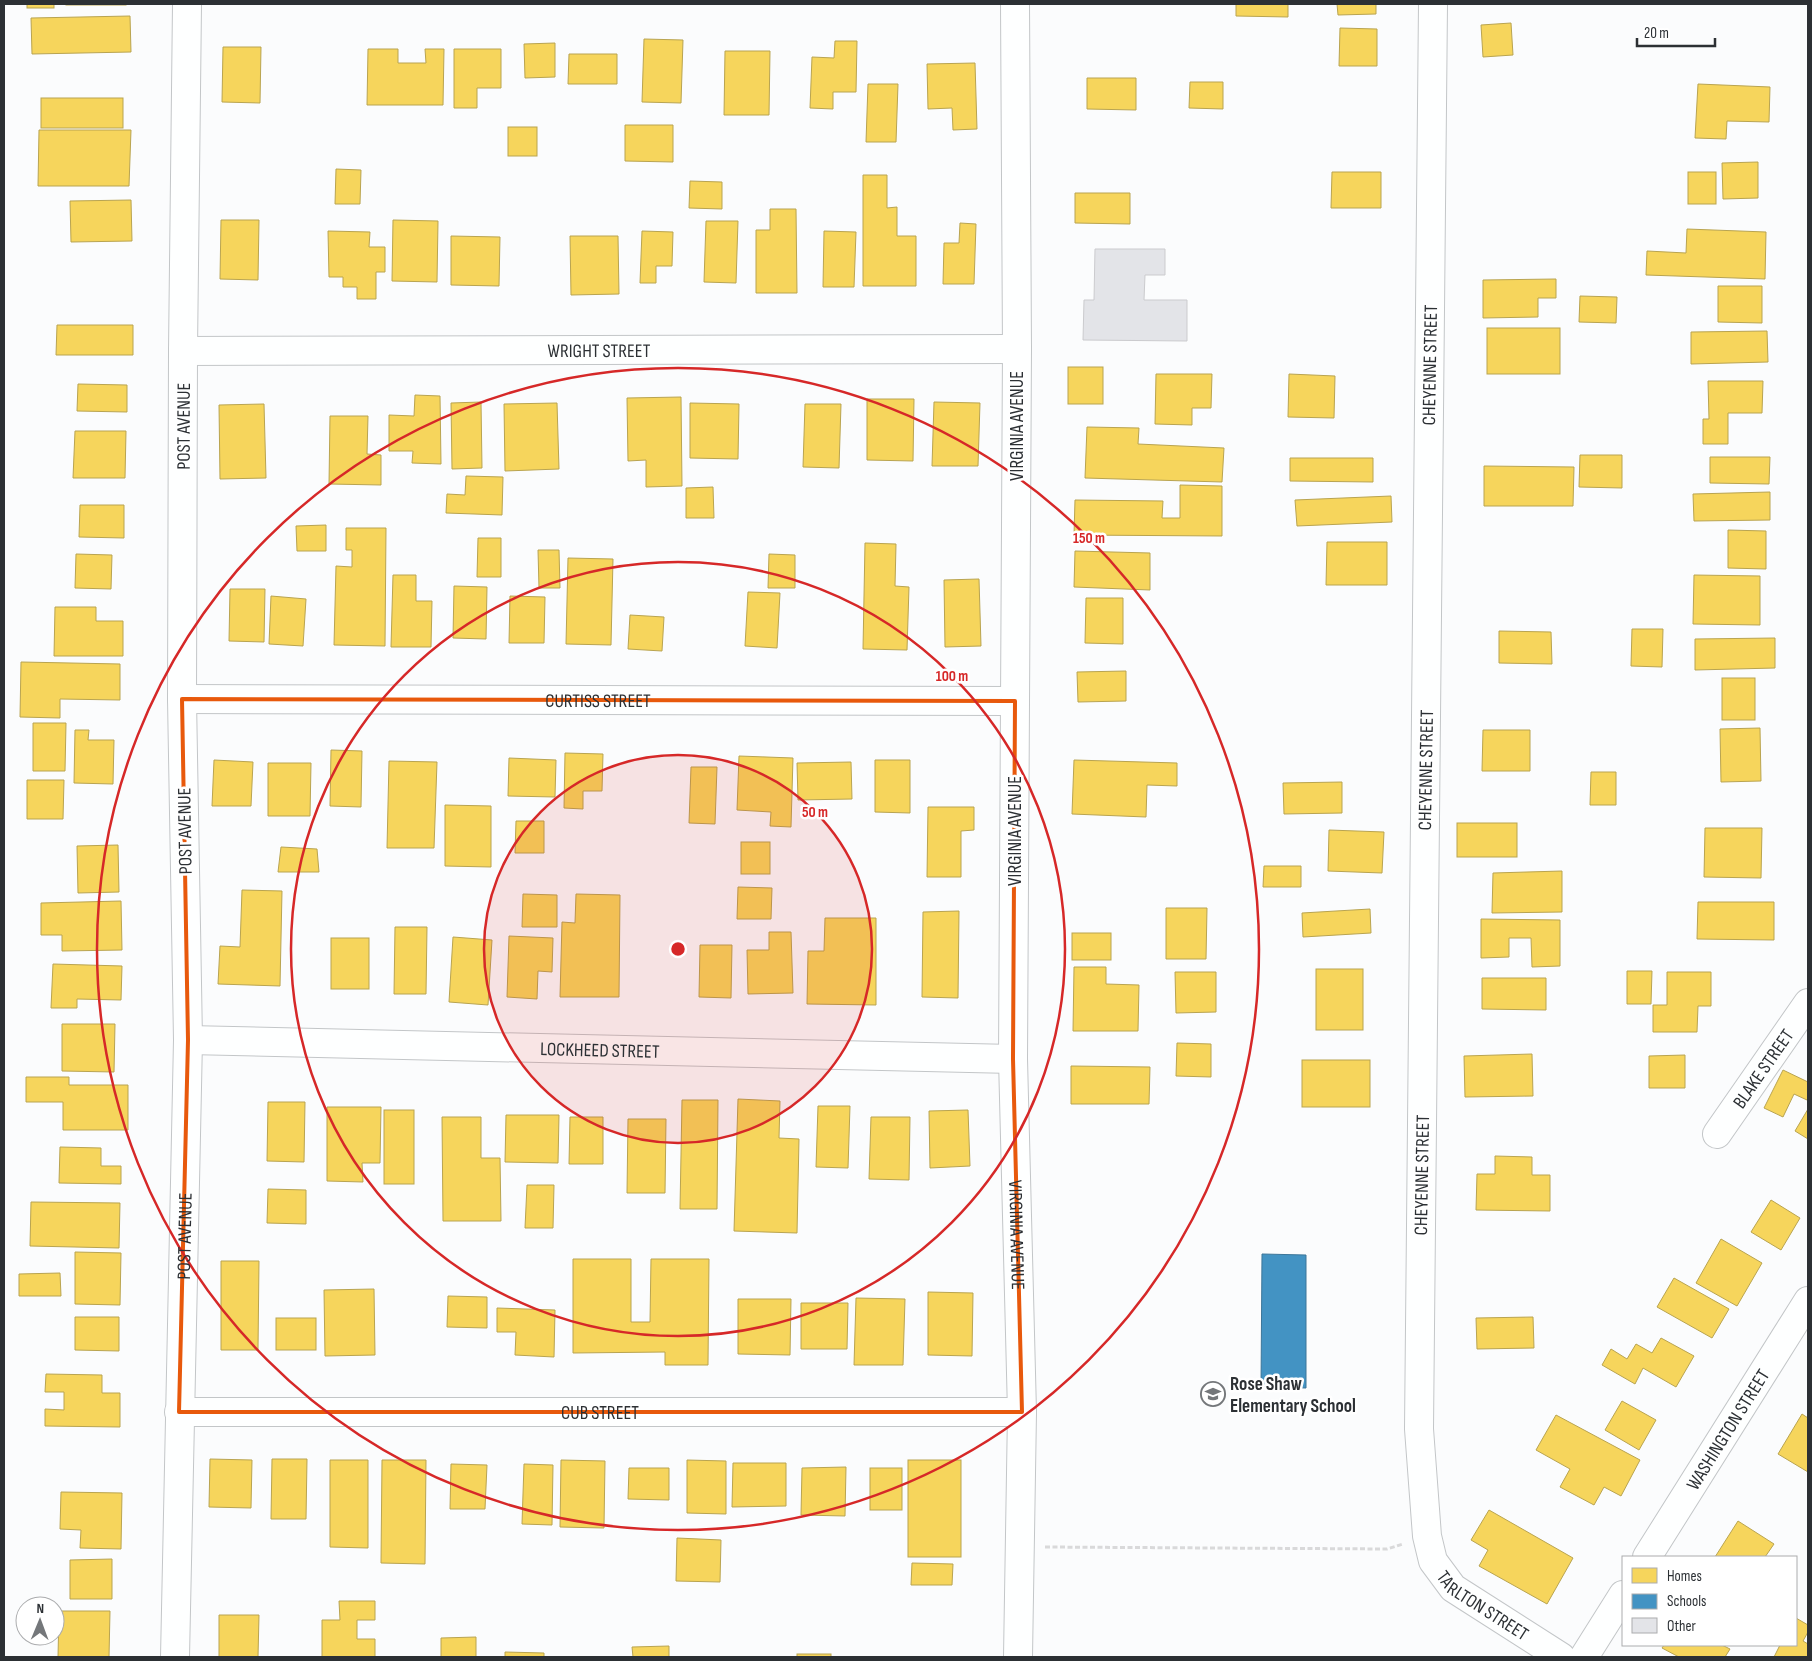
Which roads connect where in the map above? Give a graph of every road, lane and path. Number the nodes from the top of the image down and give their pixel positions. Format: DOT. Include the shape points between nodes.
graph roads {
  1 [pos="187,4"];
  2 [pos="1014,4"];
  3 [pos="1433,4"];
  4 [pos="1017,349"];
  5 [pos="183,351"];
  6 [pos="182,698"];
  7 [pos="1016,702"];
  8 [pos="1808,1003"];
  9 [pos="188,1040"];
  10 [pos="1013,1059"];
  11 [pos="1717,1134"];
  12 [pos="1808,1301"];
  13 [pos="178,1412"];
  14 [pos="1022,1412"];
  15 [pos="1427,1536"];
  16 [pos="1019,1546"];
  17 [pos="1648,1556"];
  18 [pos="1622,1597"];
  19 [pos="174,1657"];
  20 [pos="1018,1657"];
  21 [pos="1561,1657"];
  22 [pos="1584,1657"];
  1 -- 5 [label="street, POST AVENUE"];
  2 -- 4 [label="street, VIRGINIA AVENUE"];
  3 -- 15 [label="street, CHEYENNE STREET" via="1419,1429"];
  4 -- 5 [label="street, WRIGHT STREET"];
  4 -- 7 [label="street, VIRGINIA AVENUE"];
  5 -- 6 [label="street, POST AVENUE"];
  6 -- 7 [label="street, CURTISS STREET"];
  6 -- 9 [label="street, POST AVENUE"];
  7 -- 10 [label="street, VIRGINIA AVENUE"];
  8 -- 11 [label="street, BLAKE STREET"];
  9 -- 10 [label="street, LOCKHEED STREET"];
  9 -- 13 [label="street, POST AVENUE"];
  10 -- 14 [label="street, VIRGINIA AVENUE"];
  12 -- 17 [label="street, WASHINGTON STREET"];
  13 -- 14 [label="street, CUB STREET"];
  13 -- 19 [label="street, POST AVENUE"];
  14 -- 16 [label="street, VIRGINIA AVENUE"];
  15 -- 16 [label="path" via="1387,1550"];
  15 -- 21 [label="street, TARLTON STREET" via="1434,1561 1452,1588"];
  16 -- 20 [label="street, VIRGINIA AVENUE"];
  18 -- 22 [label="street"];
}
